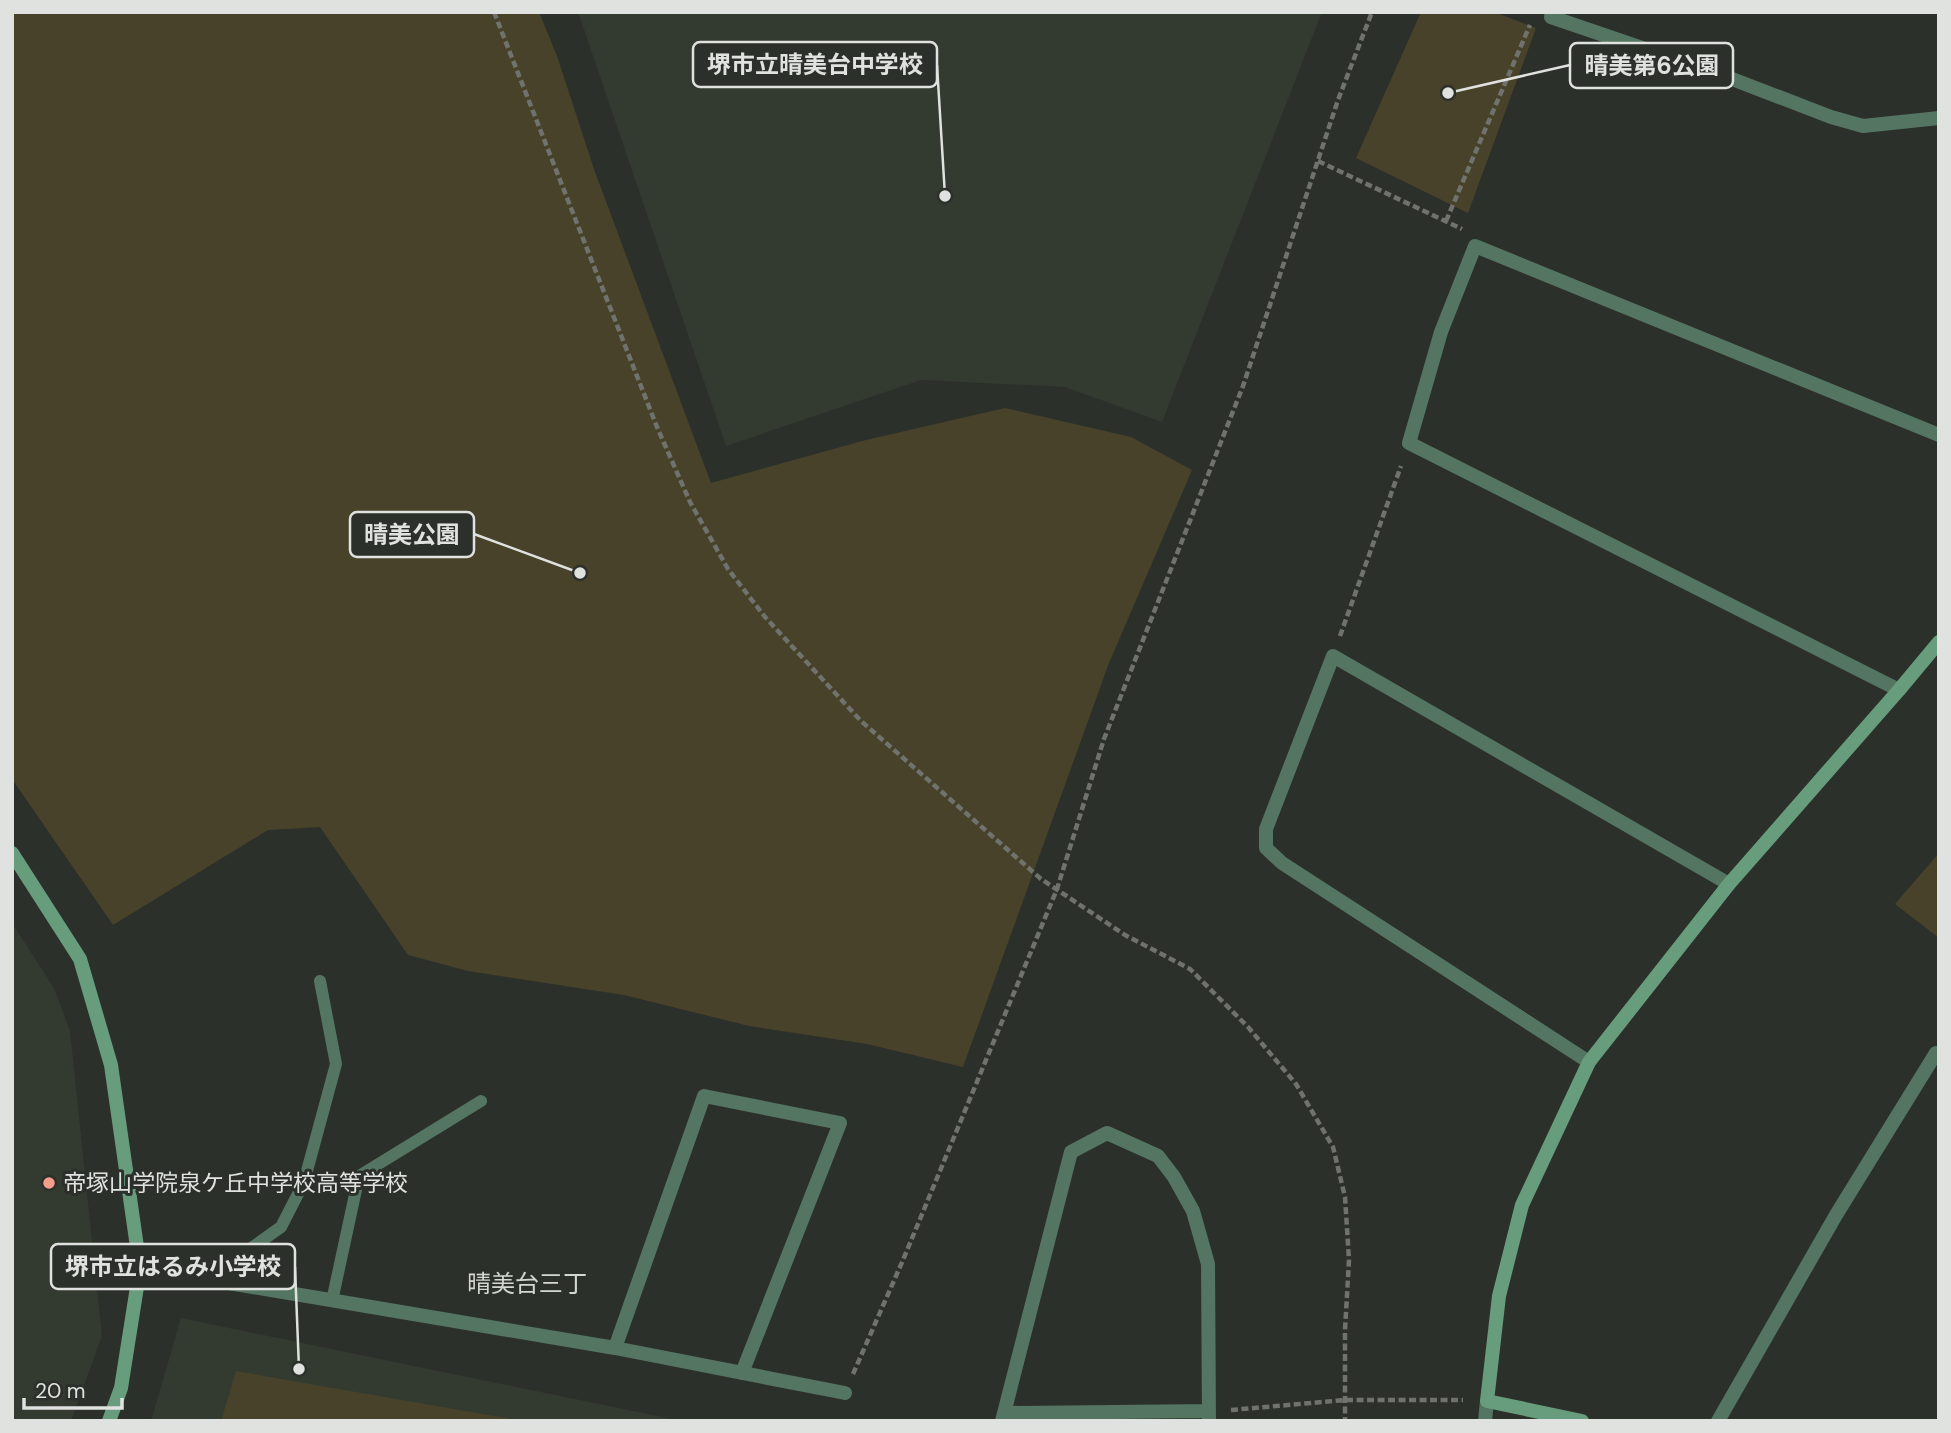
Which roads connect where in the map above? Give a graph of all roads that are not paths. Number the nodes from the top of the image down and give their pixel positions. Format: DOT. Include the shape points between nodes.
graph roads {
  1 [pos="1552,15"];
  2 [pos="1939,118"];
  3 [pos="1939,435"];
  4 [pos="1939,642"];
  5 [pos="1899,690"];
  6 [pos="12,853"];
  7 [pos="1729,884"];
  8 [pos="320,981"];
  9 [pos="1939,1055"];
  10 [pos="1589,1062"];
  11 [pos="481,1101"];
  12 [pos="140,1268"];
  13 [pos="199,1279"];
  14 [pos="331,1301"];
  15 [pos="615,1348"];
  16 [pos="742,1373"];
  17 [pos="845,1393"];
  18 [pos="1487,1401"];
  19 [pos="1209,1416"];
  20 [pos="1003,1417"];
  21 [pos="109,1421"];
  22 [pos="1485,1421"];
  23 [pos="1581,1421"];
  24 [pos="1718,1421"];
  1 -- 2 [label="street" via="1863,126"];
  3 -- 5 [label="street" via="1475,246 1441,332 1409,443"];
  4 -- 5 [label="street"];
  5 -- 7 [label="street"];
  6 -- 12 [label="street" via="80,959 111,1065"];
  7 -- 10 [label="street"];
  7 -- 10 [label="street" via="1333,656 1266,830 1266,848 1282,863"];
  8 -- 13 [label="lane" via="337,1064 304,1182 281,1227"];
  9 -- 24 [label="street" via="1936,1053 1836,1215"];
  10 -- 18 [label="street" via="1522,1205 1499,1296"];
  11 -- 14 [label="lane" via="359,1175"];
  12 -- 13 [label="street"];
  12 -- 21 [label="street" via="121,1388"];
  13 -- 14 [label="street"];
  14 -- 15 [label="street"];
  15 -- 16 [label="street"];
  15 -- 16 [label="street" via="704,1096 840,1122"];
  16 -- 17 [label="street"];
  18 -- 22 [label="street"];
  18 -- 23 [label="street"];
  19 -- 20 [label="street"];
  19 -- 20 [label="street" via="1208,1264 1193,1211 1158,1156 1107,1133 1071,1152"];
}
